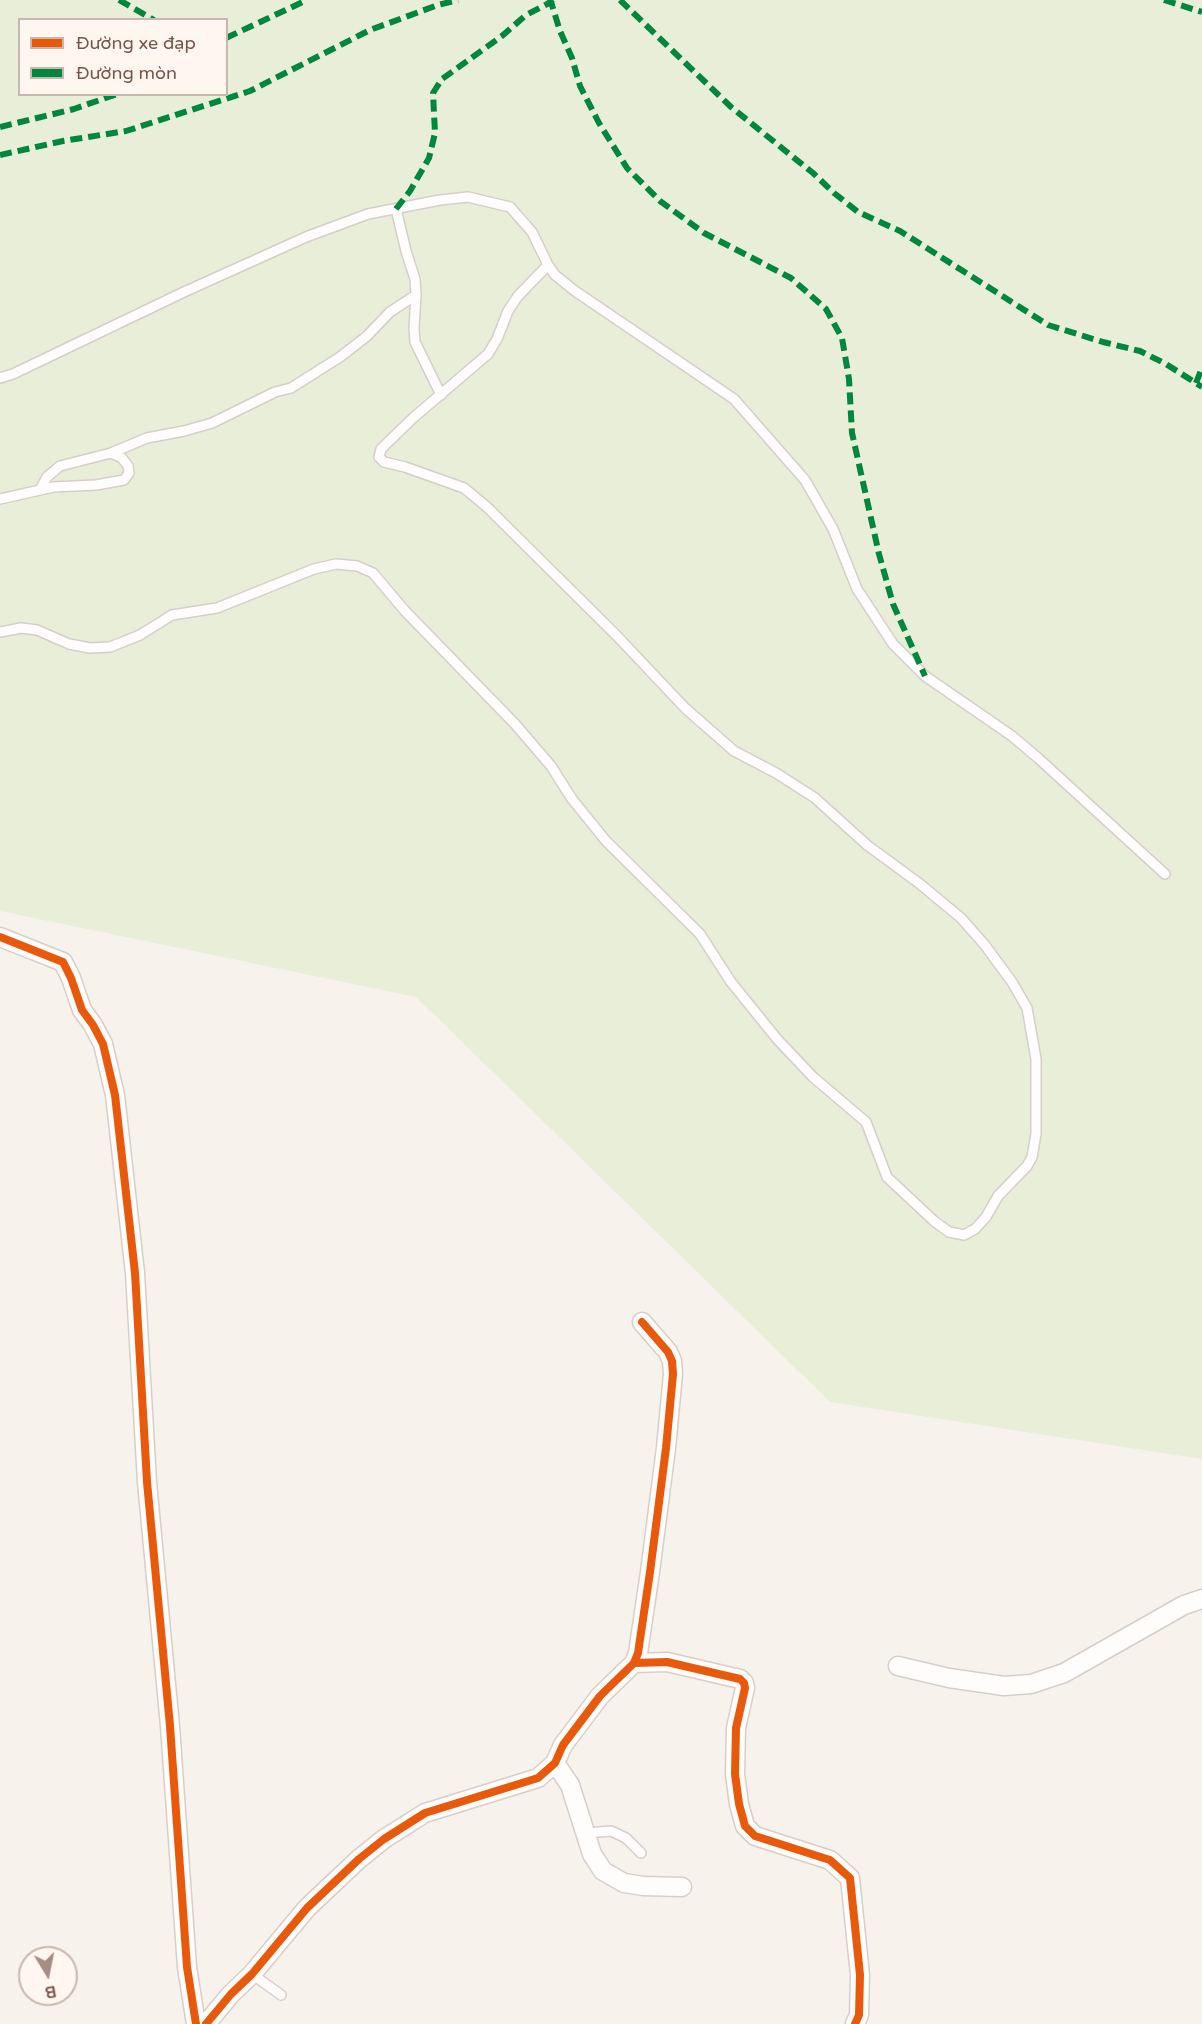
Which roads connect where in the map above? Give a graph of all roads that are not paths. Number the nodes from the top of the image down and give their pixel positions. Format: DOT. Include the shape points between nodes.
graph roads {
  1 [pos="396,209"];
  2 [pos="548,265"];
  3 [pos="416,295"];
  4 [pos="0,378"];
  5 [pos="441,395"];
  6 [pos="111,453"];
  7 [pos="40,490"];
  8 [pos="0,499"];
  9 [pos="0,632"];
  10 [pos="1165,874"];
  11 [pos="0,937"];
  12 [pos="642,1322"];
  13 [pos="1202,1599"];
  14 [pos="634,1663"];
  15 [pos="898,1666"];
  16 [pos="555,1763"];
  17 [pos="587,1833"];
  18 [pos="641,1852"];
  19 [pos="682,1887"];
  20 [pos="252,1974"];
  21 [pos="281,1995"];
  22 [pos="196,2024"];
  23 [pos="206,2024"];
  24 [pos="855,2024"];
  1 -- 2 [label="lane" via="468,197 510,207 532,232"];
  1 -- 3 [label="lane"];
  1 -- 4 [label="lane" via="368,214 306,237"];
  2 -- 5 [label="lane" via="518,296 488,354"];
  2 -- 10 [label="lane" via="575,291 734,399 805,480 833,529 857,589 893,644 925,675 1030,750"];
  3 -- 5 [label="lane" via="416,342"];
  3 -- 6 [label="lane" via="390,312 368,336 340,357 291,388 212,423 147,438"];
  5 -- 9 [label="lane" via="381,449 379,457 464,488 480,501 685,708 734,751 815,798 961,918 1012,982 1027,1008 1035,1059 1036,1134 1027,1166 998,1196 975,1229 964,1234 949,1232 887,1177 866,1122 813,1077 777,1039 731,982 700,934 606,841 515,724 373,573 357,566 336,564 314,569 217,608 172,615 140,635 110,647 69,644 37,630"];
  6 -- 7 [label="lane" via="60,466"];
  6 -- 7 [label="lane" via="128,466 124,480"];
  7 -- 8 [label="lane"];
  11 -- 22 [label="street" via="63,963 82,1010 103,1044 115,1095 135,1273 147,1482 187,1967"];
  12 -- 14 [label="street" via="668,1352 673,1374 650,1572"];
  13 -- 15 [label="street" via="1184,1605 1065,1673 1031,1684 1004,1686"];
  14 -- 16 [label="street" via="600,1696 563,1745"];
  14 -- 24 [label="street" via="667,1662 744,1683 736,1728 735,1774 745,1826 755,1836 830,1860 850,1878 860,1975 859,2015"];
  16 -- 17 [label="street" via="570,1785"];
  16 -- 20 [label="street" via="538,1778 425,1813 384,1839 307,1908"];
  17 -- 18 [label="lane" via="611,1831"];
  17 -- 19 [label="street" via="592,1854 603,1871 624,1883"];
  20 -- 21 [label="lane"];
  20 -- 23 [label="street"];
}
